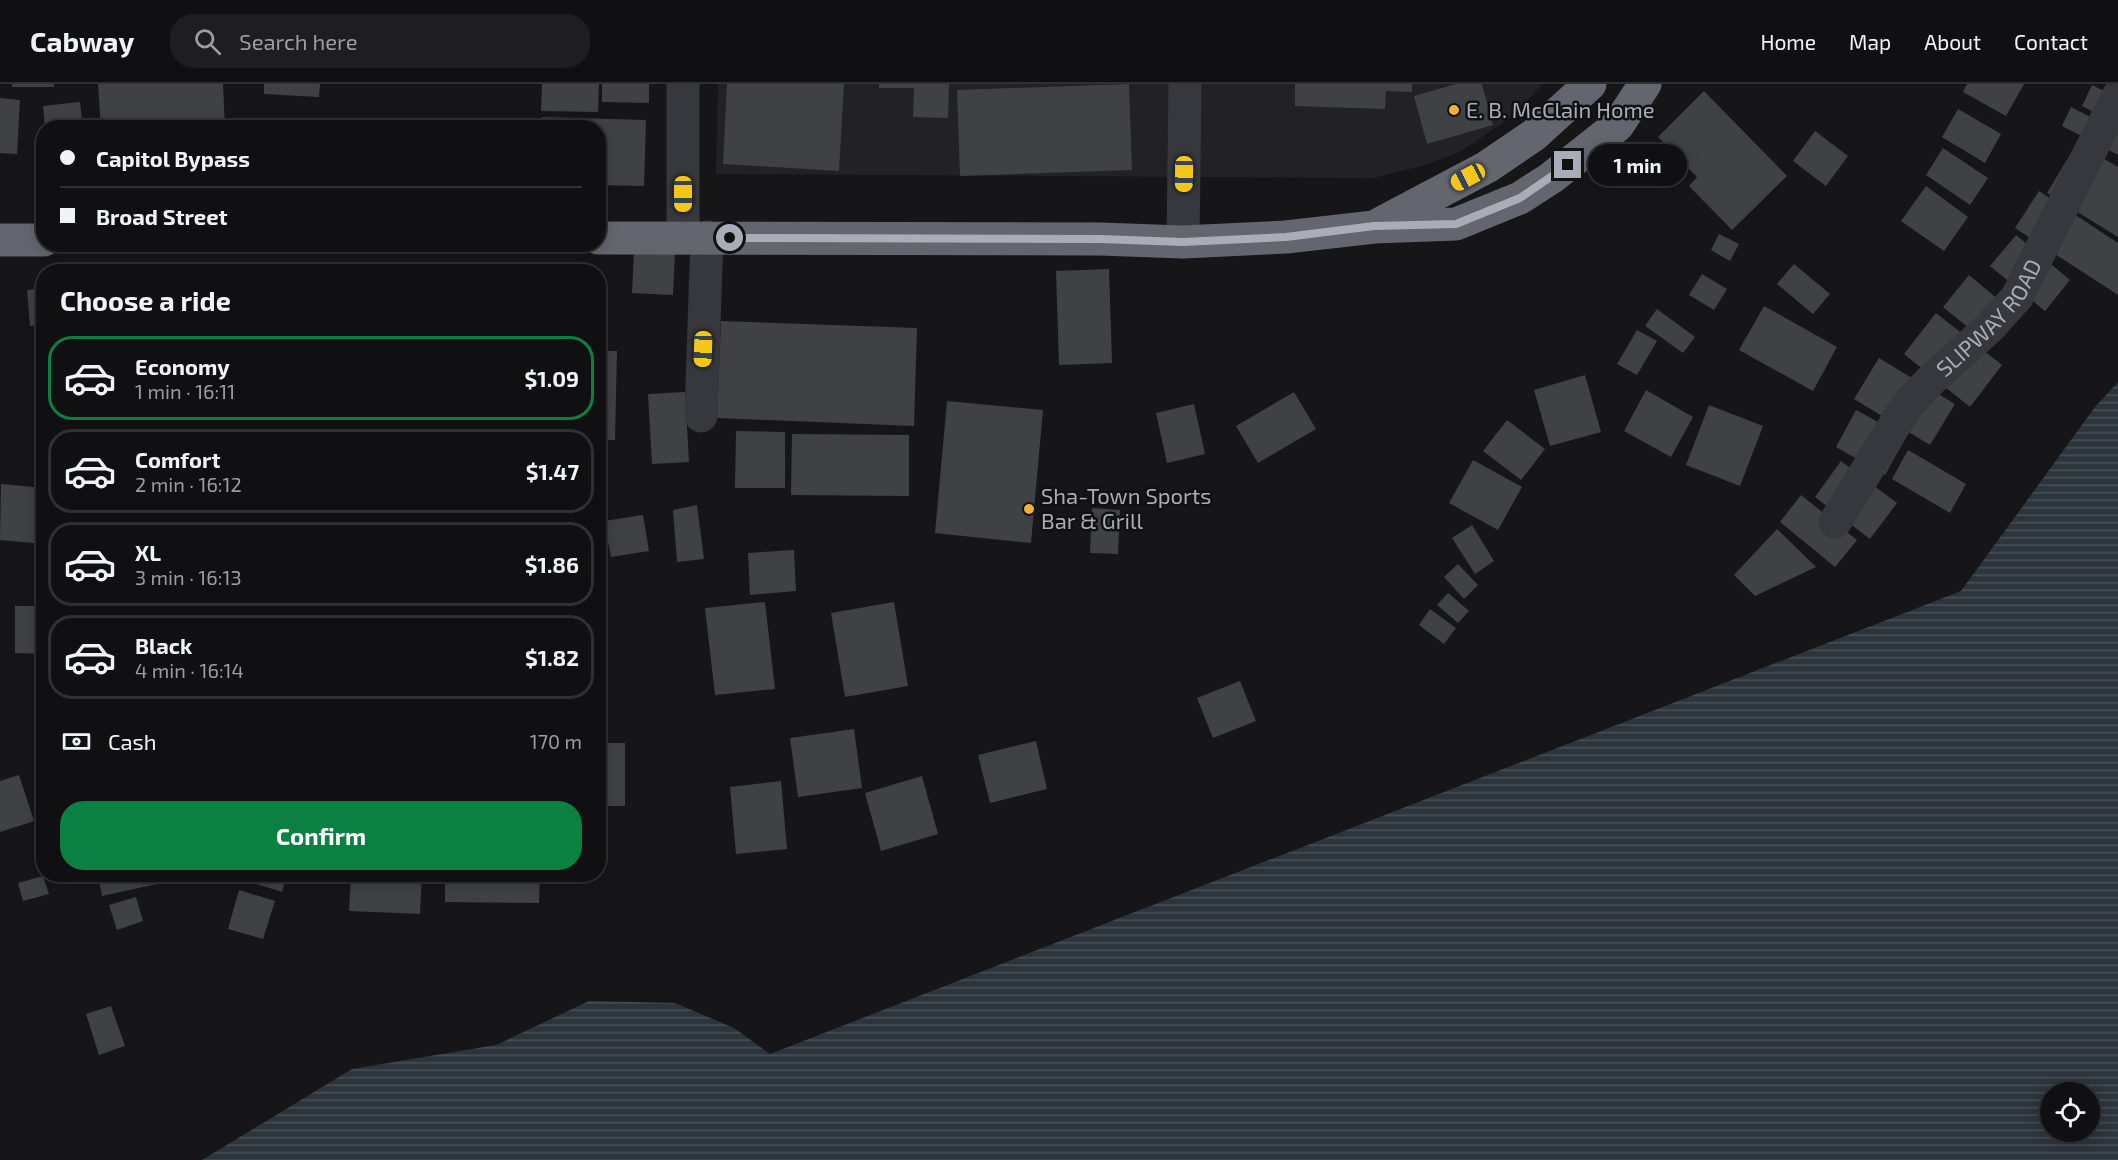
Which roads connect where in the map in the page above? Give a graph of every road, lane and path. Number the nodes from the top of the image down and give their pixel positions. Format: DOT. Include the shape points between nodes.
graph roads {
  1 [pos="683,84"];
  2 [pos="1185,84"];
  3 [pos="1590,84"];
  4 [pos="1645,84"];
  5 [pos="2118,96"];
  6 [pos="1374,226"];
  7 [pos="606,238"];
  8 [pos="695,238"];
  9 [pos="0,240"];
  10 [pos="36,240"];
  11 [pos="1183,242"];
  12 [pos="701,416"];
  13 [pos="1835,522"];
  1 -- 8 [label="street"];
  2 -- 11 [label="street"];
  3 -- 6 [label="highway" via="1534,135 1487,167"];
  4 -- 6 [label="highway" via="1618,125 1520,198 1456,224"];
  5 -- 13 [label="street, SLIPWAY ROAD" via="2017,297 1916,395"];
  6 -- 11 [label="highway" via="1286,237"];
  7 -- 8 [label="highway"];
  8 -- 11 [label="highway"];
  8 -- 12 [label="street"];
  9 -- 10 [label="highway"];
}
